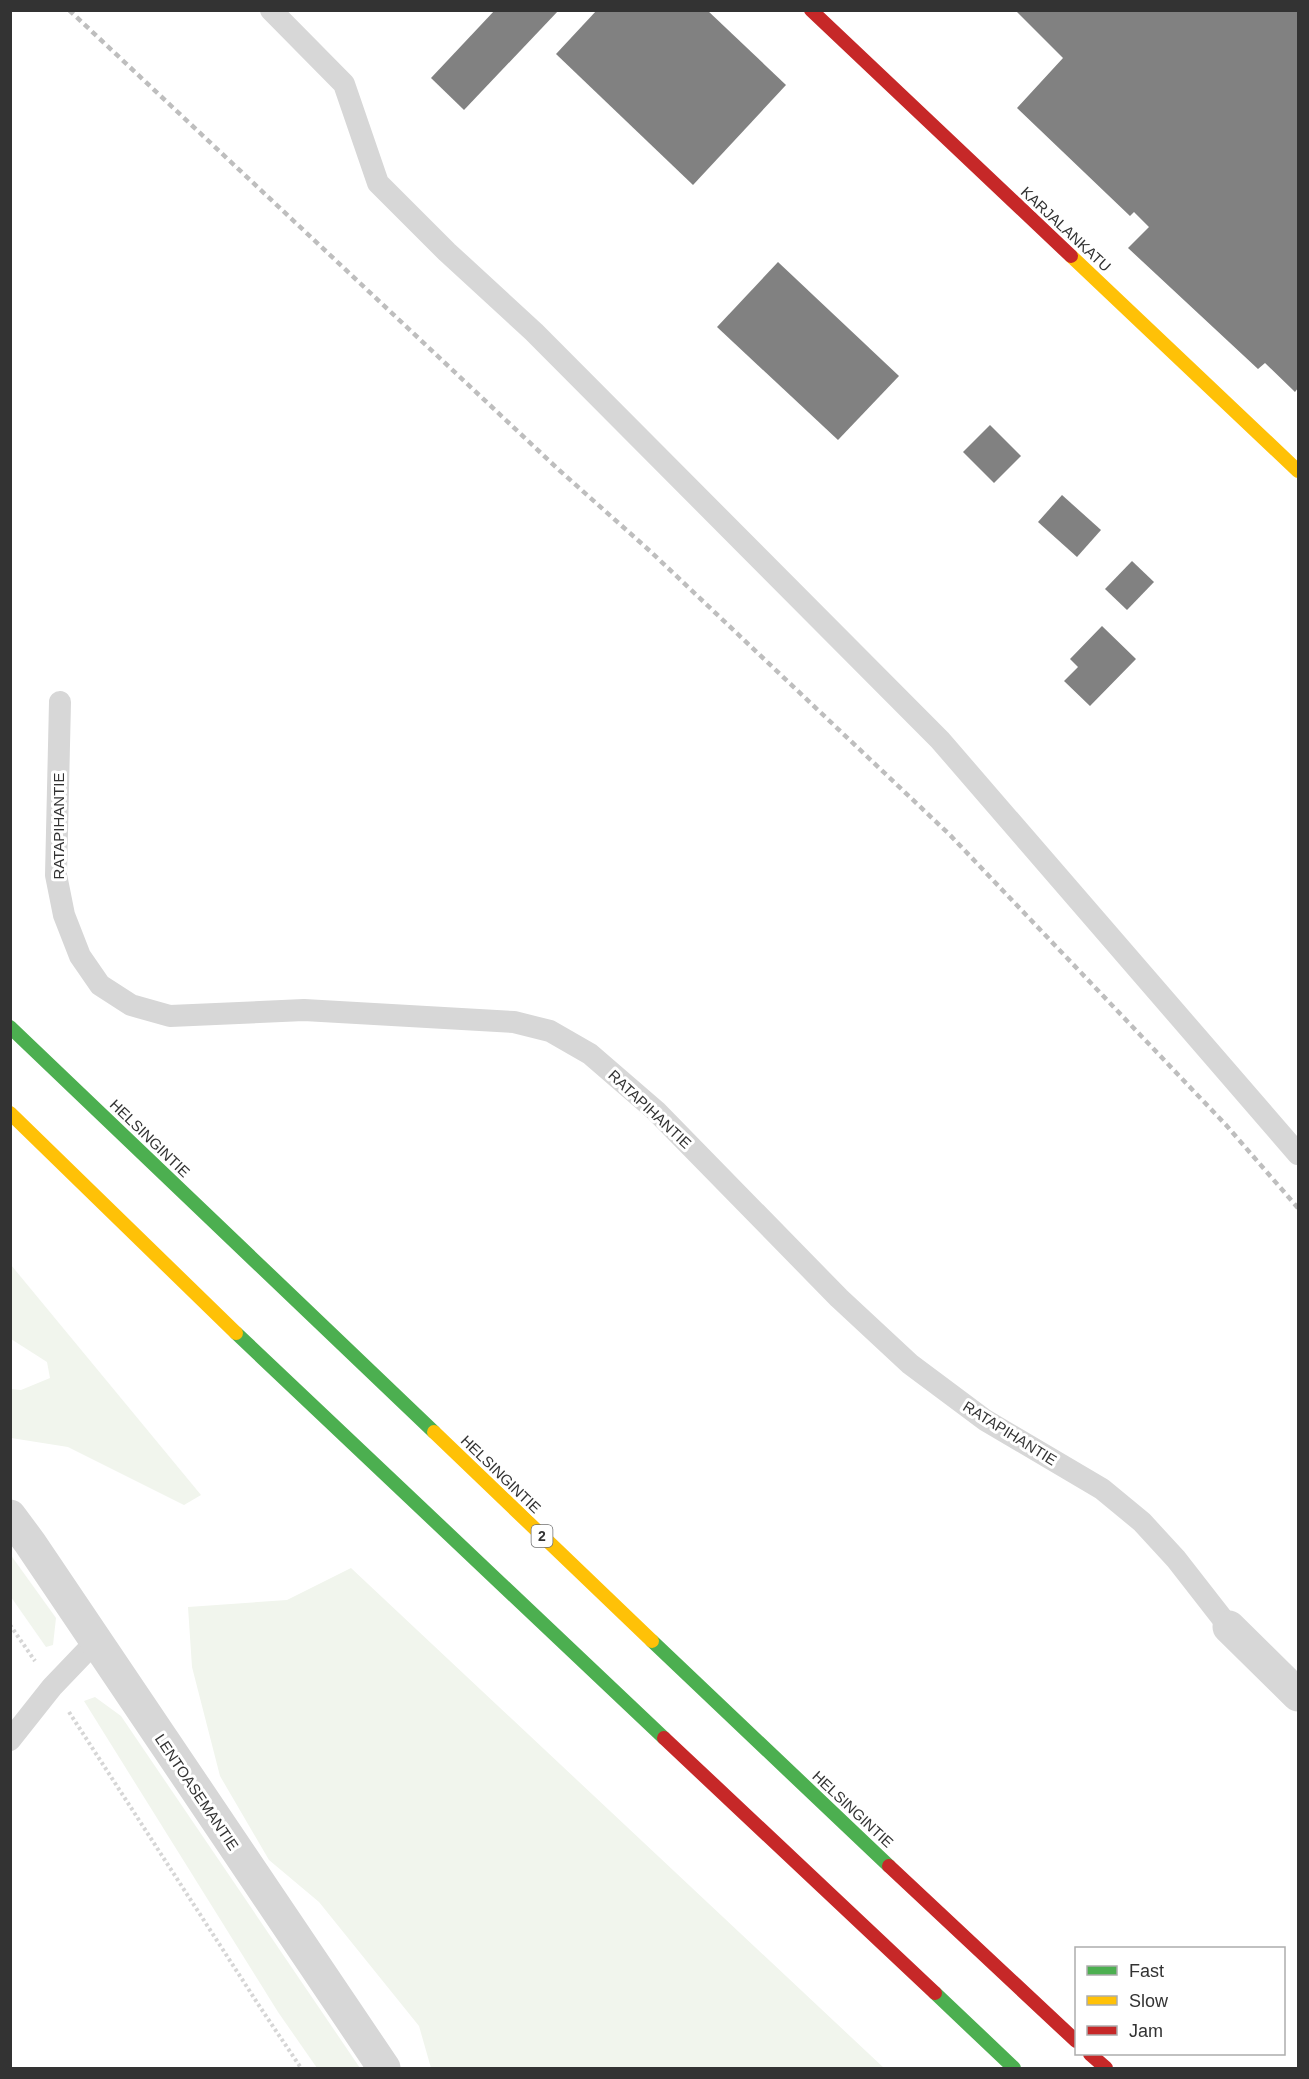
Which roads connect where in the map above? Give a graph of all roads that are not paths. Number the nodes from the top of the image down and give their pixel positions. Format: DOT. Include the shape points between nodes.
graph roads {
  1 [pos="271,10"];
  2 [pos="811,10"];
  3 [pos="1299,471"];
  4 [pos="60,702"];
  5 [pos="10,1027"];
  6 [pos="10,1113"];
  7 [pos="1299,1154"];
  8 [pos="10,1516"];
  9 [pos="1229,1627"];
  10 [pos="96,1641"];
  11 [pos="1299,1695"];
  12 [pos="10,1740"];
  13 [pos="1075,2039"];
  14 [pos="1091,2055"];
  15 [pos="384,2068"];
  16 [pos="1014,2068"];
  17 [pos="1106,2068"];
  1 -- 7 [label="lane" via="344,84 378,183 534,332 940,740"];
  2 -- 3 [label="main road, KARJALANKATU"];
  4 -- 9 [label="lane, RATAPIHANTIE" via="56,875 64,915 80,956 100,985 131,1005 170,1016 304,1010 514,1022 550,1031 590,1054 656,1112 839,1298 910,1364 985,1420 1102,1489 1142,1522"];
  5 -- 13 [label="main road, HELSINGINTIE / 2" via="825,1807"];
  6 -- 16 [label="main road" via="197,1297"];
  8 -- 10 [label="street, LENTOASEMANTIE"];
  9 -- 11 [label="street, RATAPIHANTIE"];
  10 -- 12 [label="lane" via="52,1687"];
  10 -- 15 [label="street, LENTOASEMANTIE"];
  14 -- 17 [label="main road"];
}
